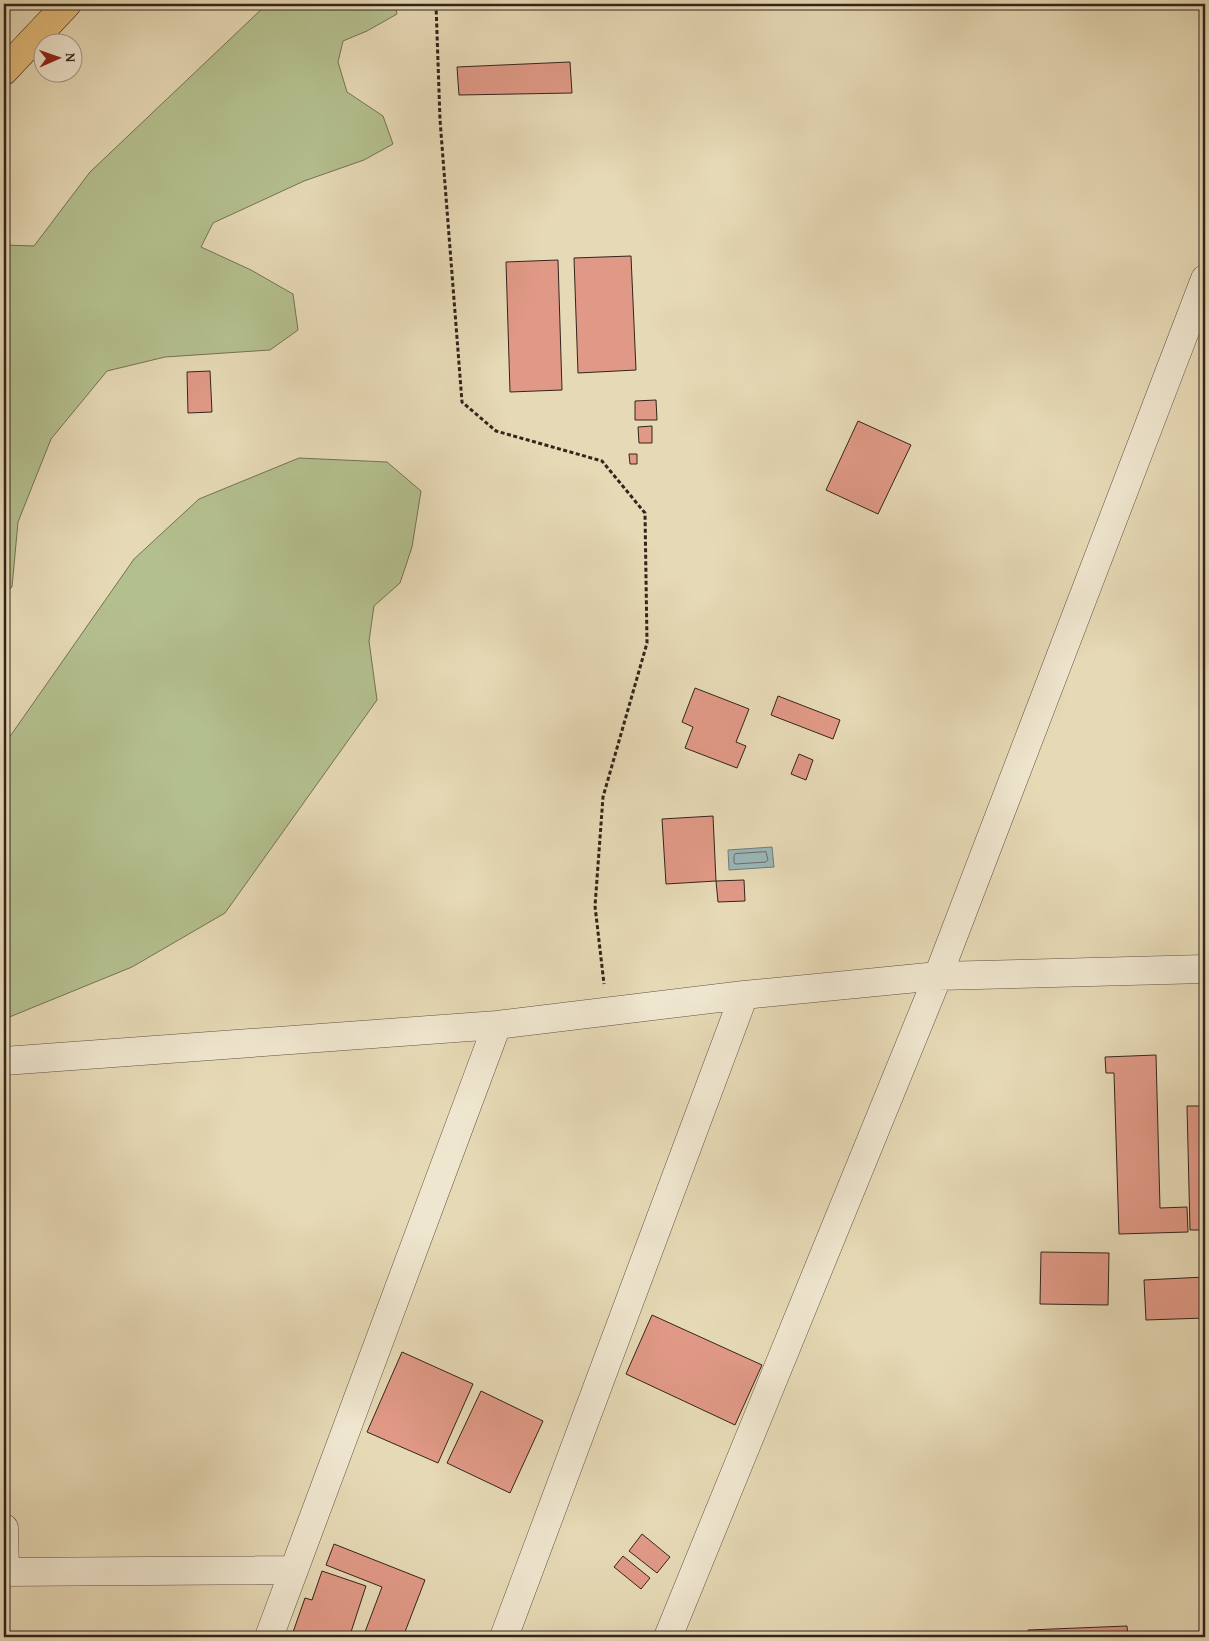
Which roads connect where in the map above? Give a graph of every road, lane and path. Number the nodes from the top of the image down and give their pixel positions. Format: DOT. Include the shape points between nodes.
graph roads {
  1 [pos="67,4"];
  2 [pos="436,4"];
  3 [pos="4,71"];
  4 [pos="1205,279"];
  5 [pos="1205,969"];
  6 [pos="938,976"];
  7 [pos="744,995"];
  8 [pos="607,1012"];
  9 [pos="497,1025"];
  10 [pos="4,1061"];
  11 [pos="4,1528"];
  12 [pos="294,1570"];
  13 [pos="4,1572"];
  14 [pos="269,1637"];
  15 [pos="504,1637"];
  16 [pos="668,1637"];
  1 -- 3 [label="main road"];
  2 -- 8 [label="path" via="440,120 462,402 496,431 602,461 645,513 647,643 603,797 595,906"];
  4 -- 6 [label="street"];
  5 -- 6 [label="street"];
  6 -- 7 [label="street"];
  6 -- 16 [label="street"];
  7 -- 8 [label="street"];
  7 -- 15 [label="street"];
  8 -- 9 [label="street"];
  9 -- 10 [label="street"];
  9 -- 12 [label="street"];
  11 -- 13 [label="street"];
  12 -- 13 [label="street"];
  12 -- 14 [label="street"];
}
